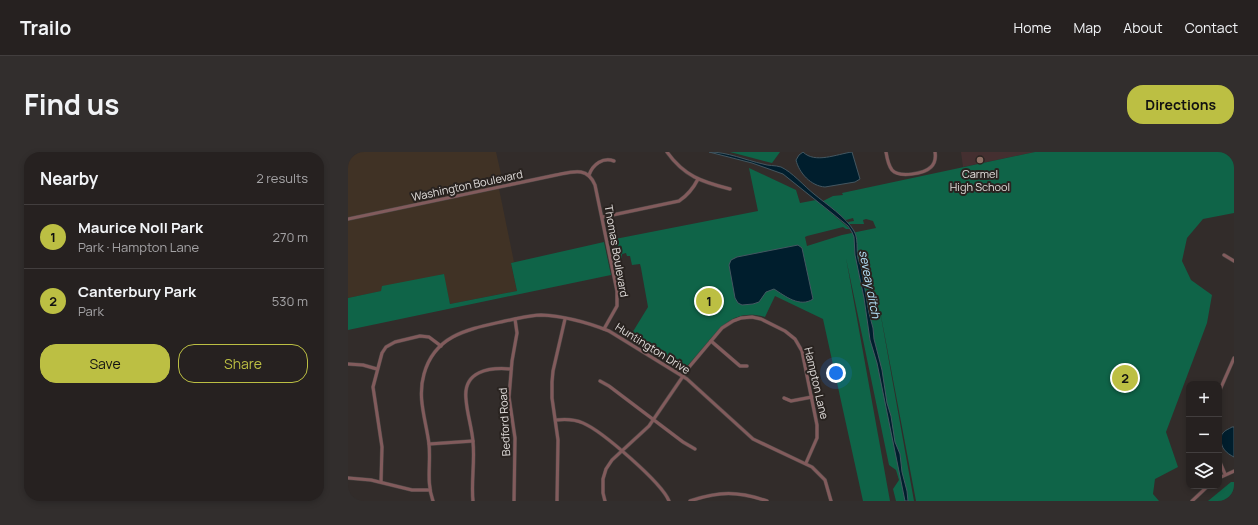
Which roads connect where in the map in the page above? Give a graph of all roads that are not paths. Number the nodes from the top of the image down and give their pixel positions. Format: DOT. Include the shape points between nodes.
graph roads {
  1 [pos="667,152"];
  2 [pos="886,152"];
  3 [pos="935,152"];
  4 [pos="614,161"];
  5 [pos="589,175"];
  6 [pos="698,179"];
  7 [pos="730,189"];
  8 [pos="603,217"];
  9 [pos="348,219"];
  10 [pos="1224,255"];
  11 [pos="1234,261"];
  12 [pos="515,319"];
  13 [pos="565,319"];
  14 [pos="604,329"];
  15 [pos="711,341"];
  16 [pos="441,346"];
  17 [pos="1234,358"];
  18 [pos="348,364"];
  19 [pos="747,366"];
  20 [pos="377,369"];
  21 [pos="511,369"];
  22 [pos="683,376"];
  23 [pos="600,381"];
  24 [pos="1222,386"];
  25 [pos="812,397"];
  26 [pos="784,398"];
  27 [pos="556,420"];
  28 [pos="654,420"];
  29 [pos="473,441"];
  30 [pos="429,444"];
  31 [pos="695,449"];
  32 [pos="622,451"];
  33 [pos="806,463"];
  34 [pos="1222,467"];
  35 [pos="1234,471"];
  36 [pos="1225,474"];
  37 [pos="1222,476"];
  38 [pos="348,478"];
  39 [pos="381,482"];
  40 [pos="1205,489"];
  41 [pos="430,490"];
  42 [pos="434,501"];
  43 [pos="473,501"];
  44 [pos="514,501"];
  45 [pos="557,501"];
  46 [pos="605,501"];
  47 [pos="669,501"];
  48 [pos="690,501"];
  49 [pos="766,501"];
  50 [pos="832,501"];
  51 [pos="1192,501"];
  1 -- 6 [label="street" via="678,166"];
  2 -- 3 [label="street" via="891,168 901,175 930,168 935,161"];
  4 -- 5 [label="street" via="608,159 598,162"];
  5 -- 8 [label="street, Thomas Boulevard" via="595,185"];
  5 -- 9 [label="street, Washington Boulevard" via="570,173"];
  6 -- 7 [label="street"];
  6 -- 8 [label="street" via="692,190 679,201"];
  8 -- 14 [label="street, Thomas Boulevard" via="618,296 615,311"];
  10 -- 11 [label="street"];
  12 -- 13 [label="street, Huntington Drive" via="541,315"];
  12 -- 16 [label="street, Huntington Drive" via="466,330"];
  12 -- 21 [label="street, Bedford Road" via="517,333"];
  13 -- 14 [label="street, Huntington Drive"];
  13 -- 27 [label="street" via="552,382"];
  14 -- 22 [label="street, Huntington Drive"];
  15 -- 19 [label="street" via="740,366"];
  15 -- 22 [label="street, Hampton Lane"];
  15 -- 25 [label="street, Hampton Lane" via="725,326 746,318 761,319 785,331 795,339 802,351"];
  16 -- 20 [label="street" via="425,336 395,342 384,350"];
  16 -- 30 [label="street, Huntington Drive" via="427,366 421,390"];
  17 -- 24 [label="street"];
  18 -- 20 [label="street"];
  20 -- 39 [label="street" via="373,395 382,451"];
  21 -- 29 [label="street" via="485,370 475,375 468,383 466,399"];
  21 -- 44 [label="street, Bedford Road" via="509,406 515,438"];
  22 -- 28 [label="street, Hampton Lane"];
  22 -- 33 [label="street, Huntington Drive" via="753,439"];
  23 -- 28 [label="street"];
  25 -- 26 [label="street" via="791,401"];
  25 -- 33 [label="street, Hampton Lane" via="818,433"];
  27 -- 32 [label="street" via="584,423"];
  27 -- 45 [label="street"];
  28 -- 31 [label="street"];
  28 -- 32 [label="street, Hampton Lane"];
  29 -- 30 [label="street"];
  29 -- 43 [label="street"];
  30 -- 41 [label="street, Huntington Drive"];
  32 -- 46 [label="street, Hampton Lane" via="612,460 604,474 602,487"];
  32 -- 47 [label="street" via="662,489"];
  33 -- 50 [label="street, Huntington Drive" via="818,471 825,480"];
  34 -- 36 [label="street"];
  35 -- 36 [label="street"];
  36 -- 37 [label="street"];
  38 -- 39 [label="street"];
  39 -- 41 [label="street" via="412,490"];
  40 -- 51 [label="street"];
  41 -- 42 [label="street, Huntington Drive"];
  48 -- 49 [label="street" via="721,493 740,494"];
}
